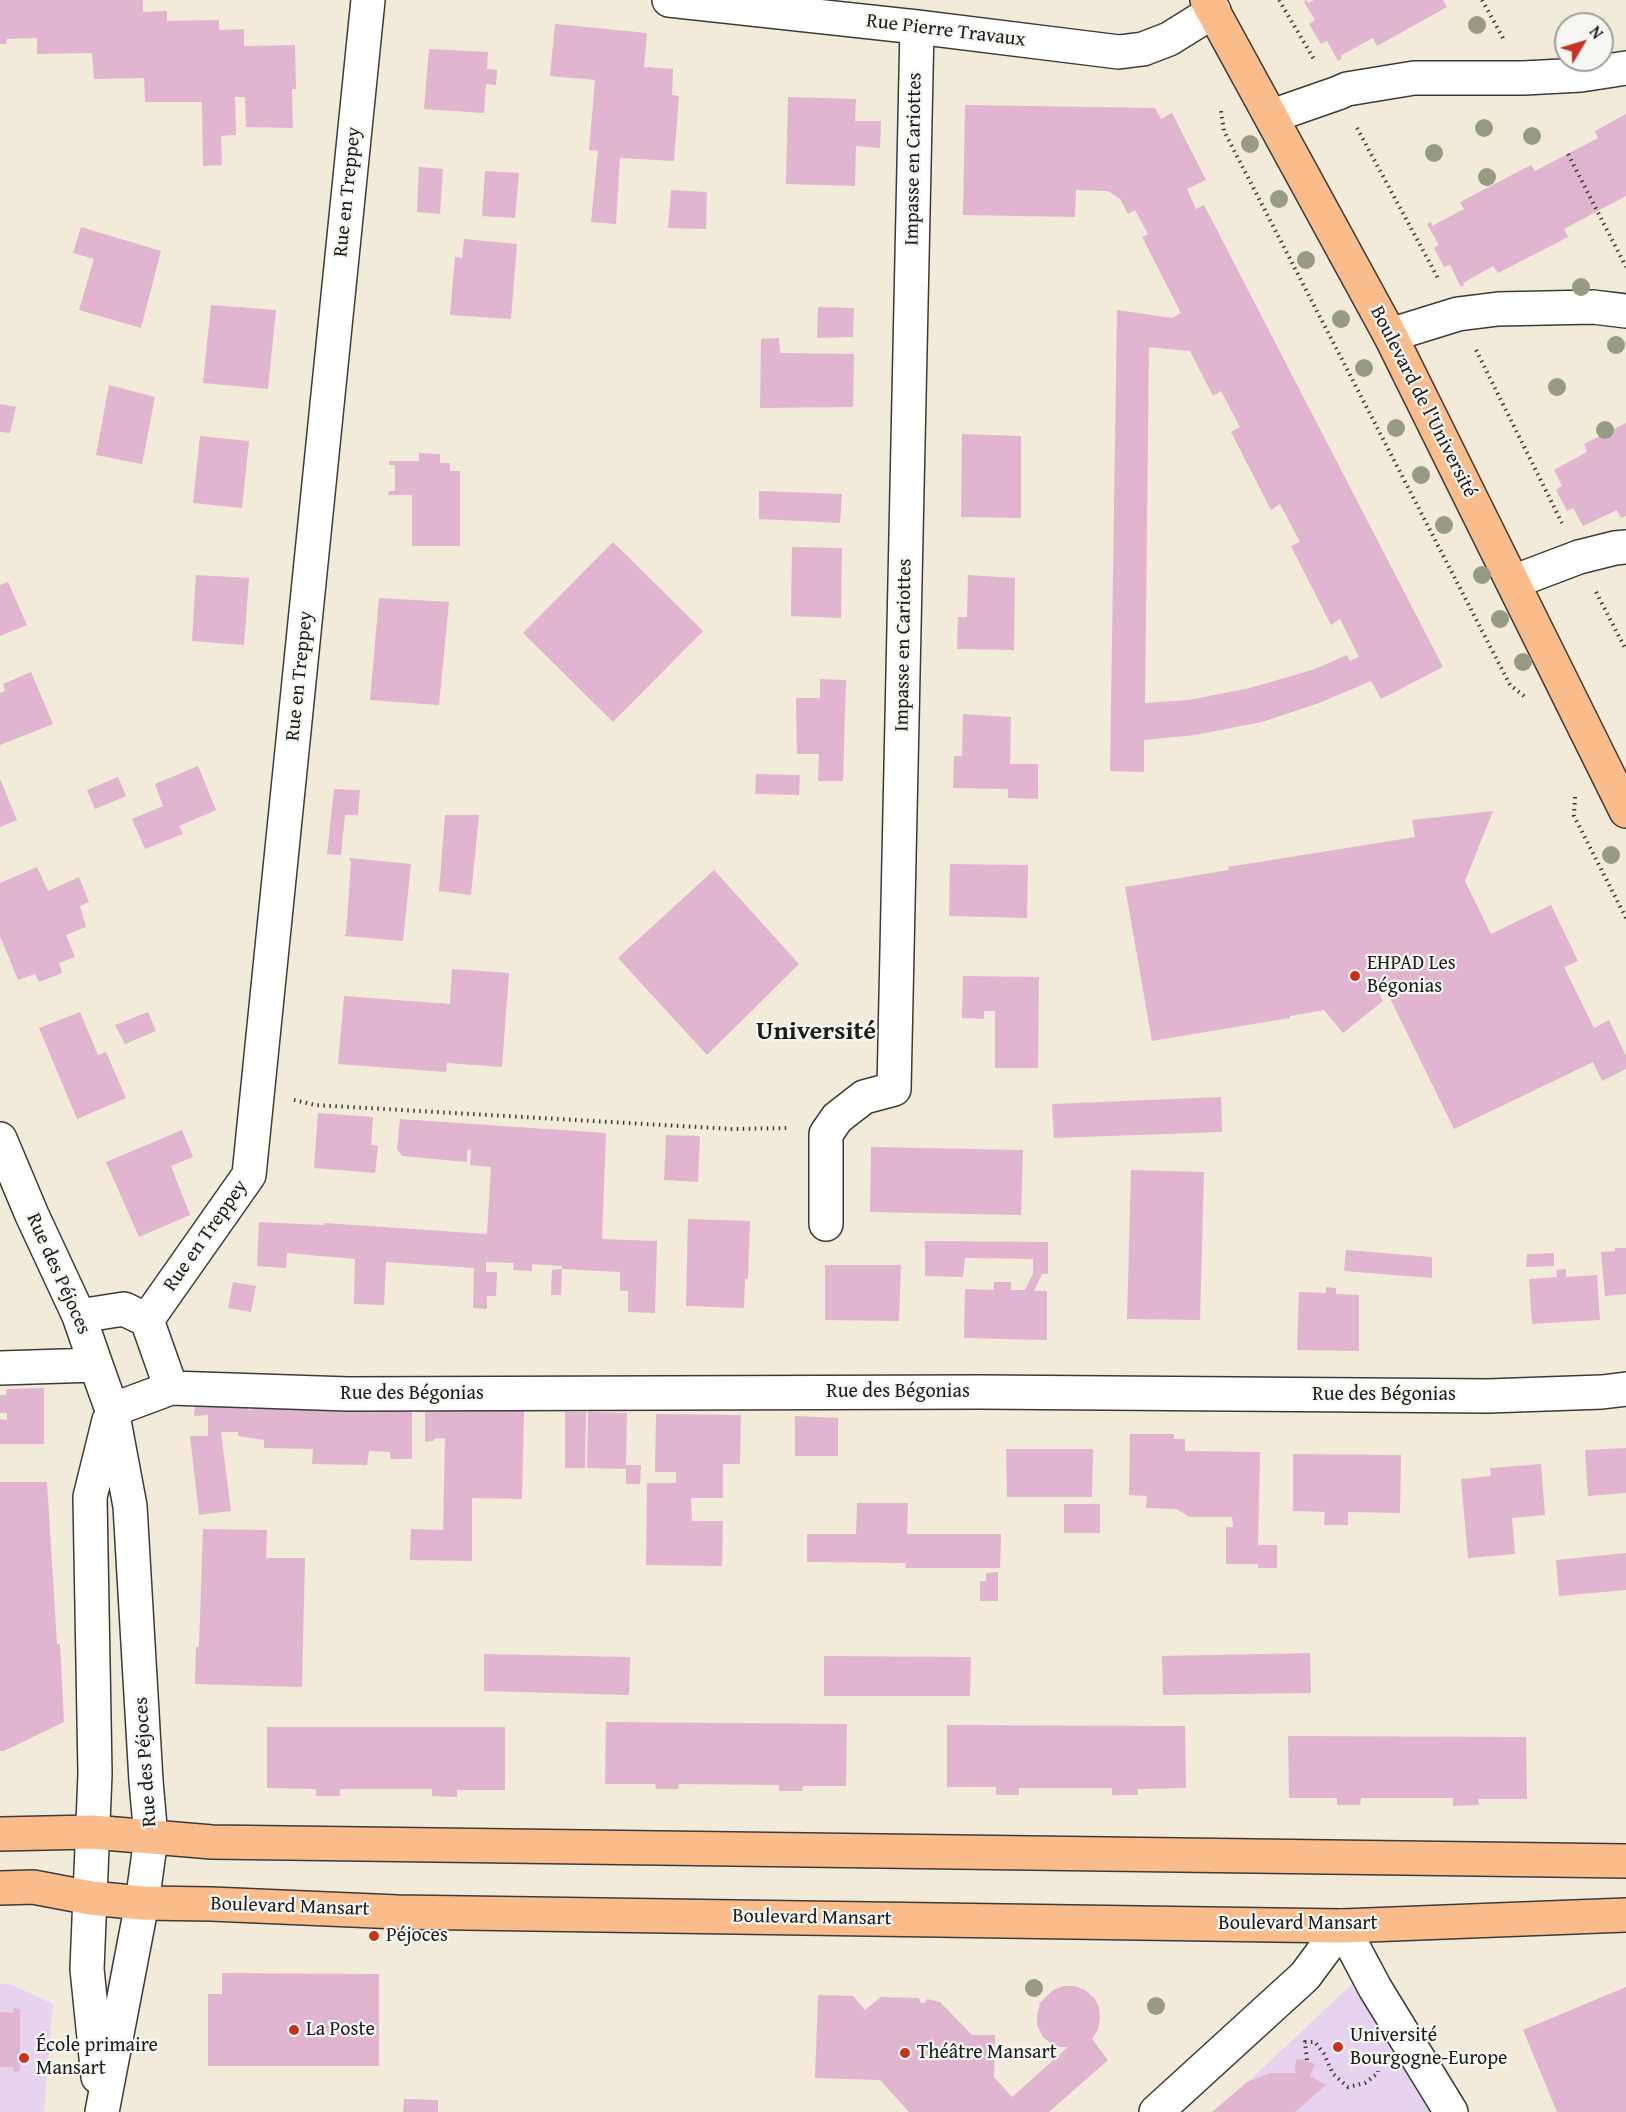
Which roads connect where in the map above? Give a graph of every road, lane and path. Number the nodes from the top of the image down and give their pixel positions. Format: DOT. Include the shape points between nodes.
graph roads {
  1 [pos="368,0"];
  2 [pos="669,0"];
  3 [pos="1210,6"];
  4 [pos="917,27"];
  5 [pos="1626,68"];
  6 [pos="1221,109"];
  7 [pos="1272,116"];
  8 [pos="1568,154"];
  9 [pos="1626,267"];
  10 [pos="1626,311"];
  11 [pos="1390,335"];
  12 [pos="1626,547"];
  13 [pos="1513,582"];
  14 [pos="1528,700"];
  15 [pos="1617,773"];
  16 [pos="1575,792"];
  17 [pos="1626,810"];
  18 [pos="1626,918"];
  19 [pos="258,1091"];
  20 [pos="837,1118"];
  21 [pos="0,1139"];
  22 [pos="826,1224"];
  23 [pos="79,1316"];
  24 [pos="147,1320"];
  25 [pos="96,1365"];
  26 [pos="0,1368"];
  27 [pos="171,1388"];
  28 [pos="1626,1389"];
  29 [pos="112,1410"];
  30 [pos="92,1832"];
  31 [pos="0,1834"];
  32 [pos="151,1838"];
  33 [pos="1626,1861"];
  34 [pos="0,1888"];
  35 [pos="91,1898"];
  36 [pos="142,1903"];
  37 [pos="1626,1915"];
  38 [pos="1342,1926"];
  39 [pos="1307,2060"];
  40 [pos="1377,2065"];
  41 [pos="1437,2106"];
  42 [pos="102,2112"];
  43 [pos="1156,2112"];
  1 -- 19 [label="street, Rue en Treppey"];
  2 -- 4 [label="street, Rue Pierre Travaux"];
  3 -- 4 [label="street, Rue Pierre Travaux" via="1169,39 1143,50 1119,52"];
  3 -- 7 [label="main road, Boulevard de l'Université"];
  4 -- 20 [label="street, Impasse en Cariottes" via="894,1089 864,1097"];
  5 -- 7 [label="street" via="1524,78 1414,78 1347,89"];
  6 -- 14 [label="path" via="1224,131 1499,664 1510,685"];
  7 -- 11 [label="main road, Boulevard de l'Université"];
  8 -- 9 [label="path"];
  10 -- 11 [label="street" via="1593,307 1498,309 1458,314"];
  11 -- 13 [label="main road, Boulevard de l'Université"];
  12 -- 13 [label="street" via="1579,557"];
  13 -- 15 [label="main road, Boulevard de l'Université"];
  15 -- 17 [label="main road, Boulevard de l'Université"];
  16 -- 18 [label="path" via="1574,816"];
  19 -- 20 [label="path" via="315,1105 732,1129 794,1127"];
  19 -- 24 [label="street, Rue en Treppey" via="249,1175"];
  20 -- 22 [label="street, Impasse en Cariottes" via="826,1134"];
  21 -- 23 [label="street, Rue des Péjoces"];
  23 -- 24 [label="street" via="124,1309"];
  23 -- 25 [label="street, Rue des Péjoces"];
  24 -- 27 [label="street"];
  25 -- 26 [label="street"];
  25 -- 29 [label="street, Rue des Péjoces"];
  27 -- 28 [label="street, Rue des Bégonias" via="348,1394 992,1392 1477,1396"];
  27 -- 29 [label="street"];
  29 -- 30 [label="street, Rue des Péjoces" via="90,1497 95,1774"];
  29 -- 32 [label="street, Rue des Péjoces" via="130,1506"];
  30 -- 31 [label="main road"];
  30 -- 32 [label="main road"];
  30 -- 35 [label="street, Rue des Péjoces"];
  32 -- 33 [label="main road" via="212,1842"];
  32 -- 36 [label="street, Rue des Péjoces"];
  34 -- 35 [label="main road, Boulevard Mansart" via="33,1887"];
  35 -- 36 [label="main road, Boulevard Mansart"];
  35 -- 42 [label="street, Rue des Péjoces" via="87,1969"];
  36 -- 38 [label="main road, Boulevard Mansart" via="410,1912"];
  36 -- 42 [label="street, Rue des Péjoces"];
  37 -- 38 [label="main road, Boulevard Mansart"];
  38 -- 41 [label="street"];
  38 -- 43 [label="street" via="1305,1977"];
  39 -- 40 [label="path" via="1305,2042 1315,2042 1333,2074 1348,2087 1365,2083 1378,2073"];
}
